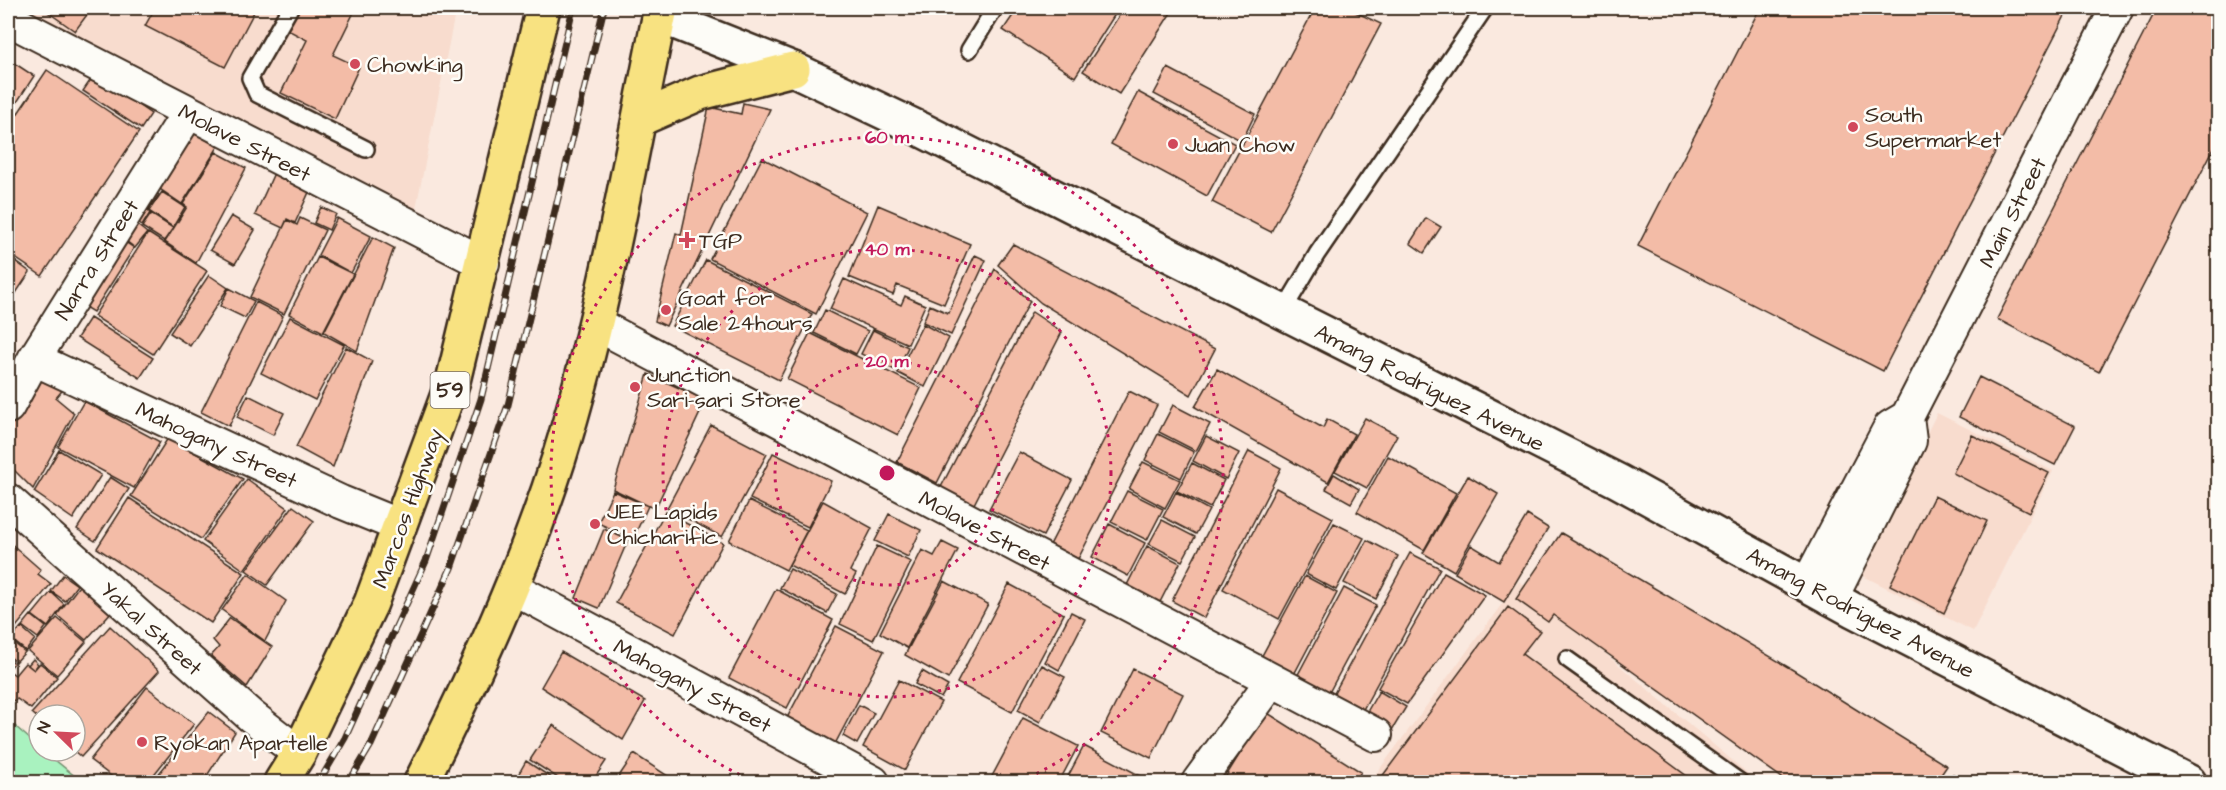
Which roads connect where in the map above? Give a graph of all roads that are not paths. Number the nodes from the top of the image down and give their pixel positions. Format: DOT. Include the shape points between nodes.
graph roads {
  1 [pos="290,8"];
  2 [pos="543,8"];
  3 [pos="995,8"];
  4 [pos="1485,8"];
  5 [pos="2117,8"];
  6 [pos="660,12"];
  7 [pos="8,19"];
  8 [pos="969,50"];
  9 [pos="792,69"];
  10 [pos="188,113"];
  11 [pos="640,119"];
  12 [pos="366,148"];
  13 [pos="483,263"];
  14 [pos="1282,313"];
  15 [pos="596,324"];
  16 [pos="34,359"];
  17 [pos="8,407"];
  18 [pos="8,500"];
  19 [pos="400,526"];
  20 [pos="513,588"];
  21 [pos="1819,592"];
  22 [pos="1567,658"];
  23 [pos="1270,682"];
  24 [pos="1376,735"];
  25 [pos="299,753"];
  26 [pos="281,783"];
  27 [pos="421,783"];
  28 [pos="873,783"];
  29 [pos="1198,783"];
  30 [pos="1740,783"];
  31 [pos="2189,783"];
  1 -- 12 [label="lane" via="250,78 254,90"];
  2 -- 13 [label="main road, Marcos Highway / 59"];
  3 -- 8 [label="lane"];
  4 -- 14 [label="lane" via="1317,254"];
  5 -- 21 [label="street, Main Street" via="1906,417 1910,441"];
  6 -- 9 [label="main road, Amang Rodriguez Avenue"];
  6 -- 11 [label="main road"];
  7 -- 10 [label="street, Molave Street"];
  9 -- 11 [label="main road" via="700,93"];
  9 -- 14 [label="main road, Amang Rodriguez Avenue" via="922,130"];
  10 -- 13 [label="street, Molave Street"];
  10 -- 16 [label="street, Narra Street"];
  11 -- 15 [label="main road"];
  13 -- 19 [label="main road, Marcos Highway / 59" via="453,381"];
  14 -- 21 [label="main road, Amang Rodriguez Avenue" via="1618,481"];
  15 -- 20 [label="main road" via="559,458"];
  15 -- 23 [label="street, Molave Street"];
  16 -- 17 [label="street, Narra Street"];
  16 -- 19 [label="street, Mahogany Street"];
  18 -- 25 [label="street, Yakal Street" via="251,716"];
  19 -- 25 [label="main road, Marcos Highway / 59" via="371,603"];
  20 -- 27 [label="main road"];
  20 -- 28 [label="street, Mahogany Street"];
  21 -- 31 [label="main road, Amang Rodriguez Avenue"];
  22 -- 30 [label="lane"];
  23 -- 24 [label="street, Molave Street"];
  23 -- 29 [label="street"];
  25 -- 26 [label="main road, Marcos Highway / 59"];
}
